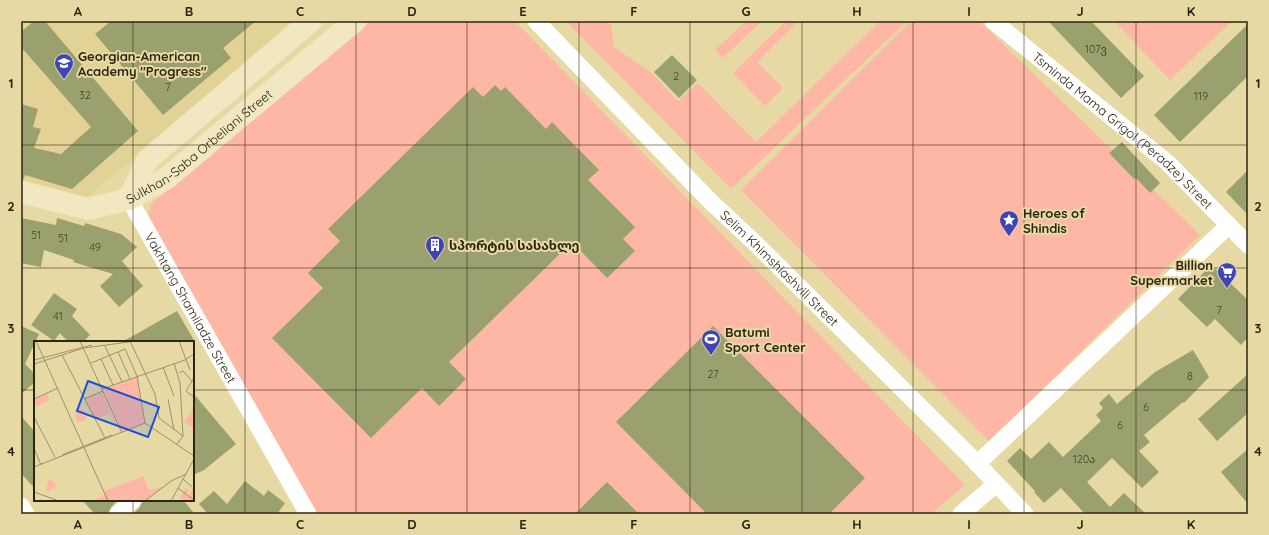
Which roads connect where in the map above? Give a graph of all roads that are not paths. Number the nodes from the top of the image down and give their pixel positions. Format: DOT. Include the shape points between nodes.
graph roads {
  1 [pos="311,21"];
  2 [pos="355,21"];
  3 [pos="536,21"];
  4 [pos="993,21"];
  5 [pos="21,192"];
  6 [pos="130,199"];
  7 [pos="1228,226"];
  8 [pos="1248,245"];
  9 [pos="978,464"];
  10 [pos="996,484"];
  11 [pos="133,501"];
  12 [pos="21,506"];
  13 [pos="26,514"];
  14 [pos="118,514"];
  15 [pos="308,514"];
  16 [pos="961,514"];
  17 [pos="1025,514"];
  1 -- 6 [label="street, Sulkhan-Saba Orbeliani Street" via="147,160"];
  2 -- 6 [label="street, Sulkhan-Saba Orbeliani Street" via="167,178"];
  3 -- 9 [label="street, Selim Khimshiashvili Street" via="704,195"];
  4 -- 7 [label="street, Tsminda Mama Grigol (Peradze) Street" via="1168,163"];
  5 -- 6 [label="street" via="88,209"];
  6 -- 15 [label="street, Vakhtang Shamiladze Street"];
  7 -- 8 [label="street, Tsminda Mama Grigol (Peradze) Street"];
  7 -- 9 [label="street"];
  9 -- 10 [label="street, Selim Khimshiashvili Street"];
  10 -- 16 [label="street"];
  10 -- 17 [label="street, Selim Khimshiashvili Street"];
  11 -- 14 [label="street"];
  12 -- 13 [label="street"];
}
